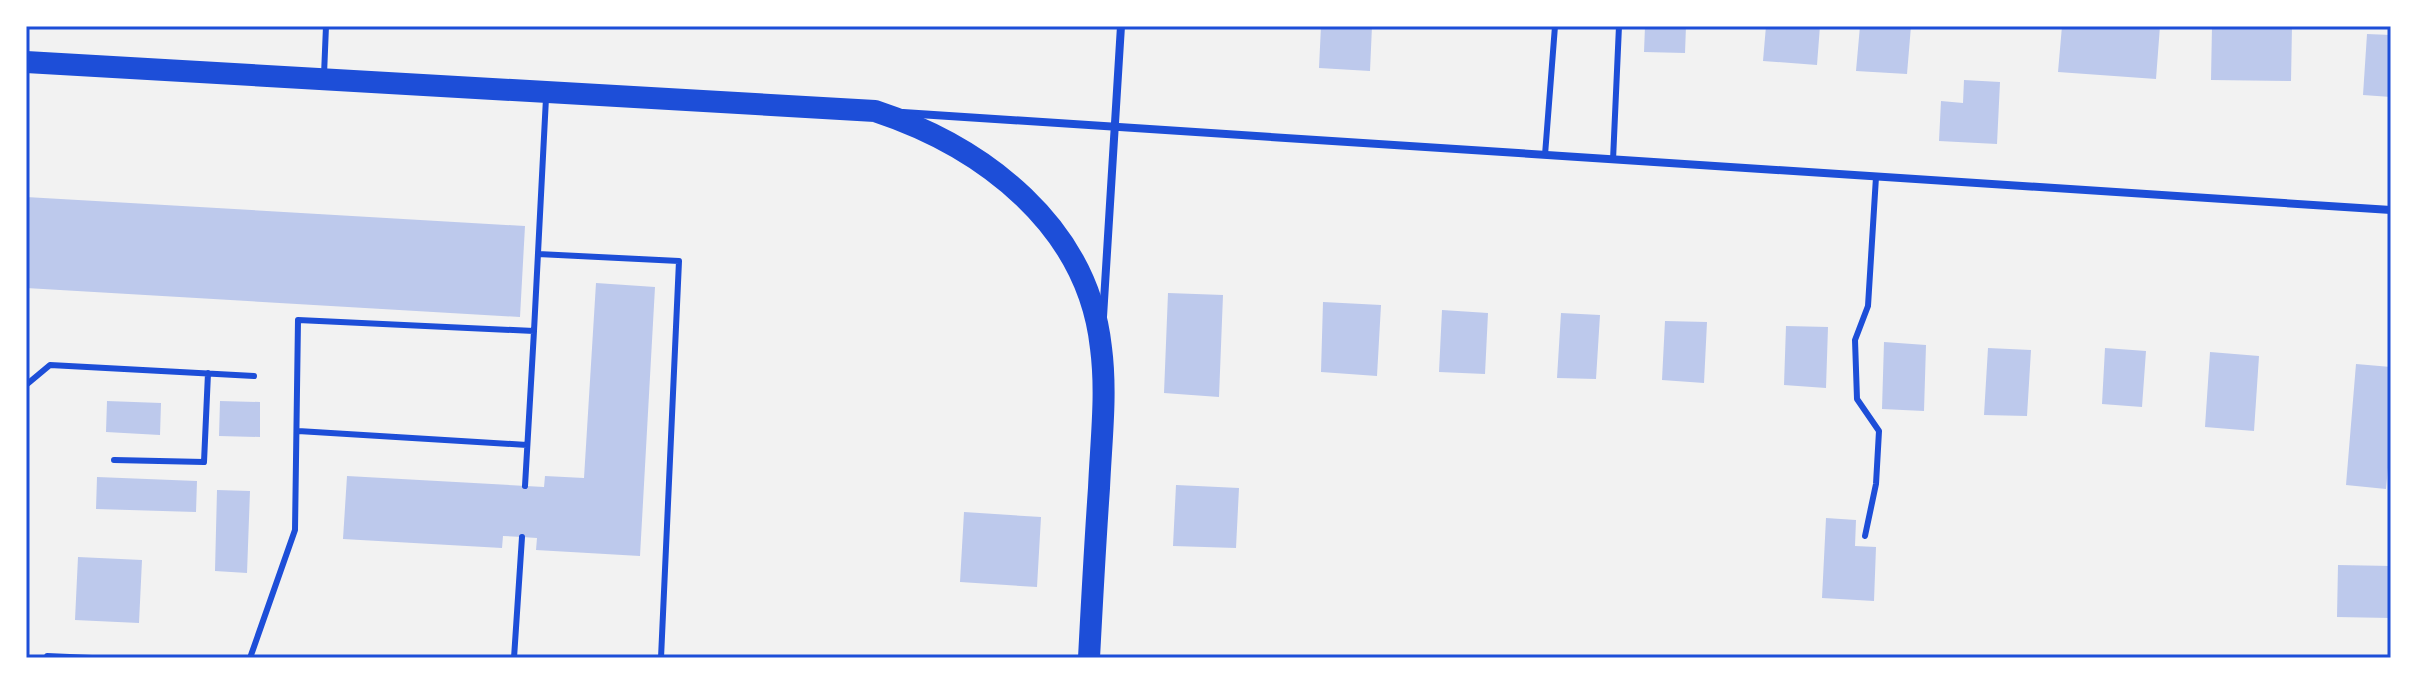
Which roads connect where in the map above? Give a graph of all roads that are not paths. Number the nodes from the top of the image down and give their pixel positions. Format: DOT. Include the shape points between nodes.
graph roads {
  1 [pos="326,26"];
  2 [pos="1121,26"];
  3 [pos="1555,26"];
  4 [pos="1619,26"];
  5 [pos="26,62"];
  6 [pos="323,78"];
  7 [pos="546,91"];
  8 [pos="875,111"];
  9 [pos="1114,128"];
  10 [pos="1545,155"];
  11 [pos="1613,160"];
  12 [pos="1876,177"];
  13 [pos="2391,210"];
  14 [pos="538,254"];
  15 [pos="534,331"];
  16 [pos="1101,347"];
  17 [pos="208,373"];
  18 [pos="254,376"];
  19 [pos="26,385"];
  20 [pos="298,431"];
  21 [pos="527,445"];
  22 [pos="114,460"];
  23 [pos="525,486"];
  24 [pos="1865,536"];
  25 [pos="522,537"];
  26 [pos="46,658"];
  27 [pos="92,658"];
  28 [pos="250,658"];
  29 [pos="514,658"];
  30 [pos="661,658"];
  31 [pos="1089,658"];
  1 -- 6 [label="lane"];
  2 -- 9 [label="street"];
  3 -- 10 [label="lane"];
  4 -- 11 [label="lane"];
  5 -- 6 [label="highway"];
  6 -- 7 [label="highway"];
  7 -- 8 [label="highway"];
  7 -- 14 [label="lane"];
  8 -- 9 [label="street"];
  8 -- 16 [label="highway" via="965,152 1031,202 1081,276"];
  9 -- 10 [label="street"];
  9 -- 16 [label="street"];
  10 -- 11 [label="street"];
  11 -- 12 [label="street"];
  12 -- 13 [label="street"];
  12 -- 24 [label="lane" via="1868,306 1855,340 1857,399 1879,431 1876,484"];
  14 -- 15 [label="lane"];
  14 -- 30 [label="lane" via="679,261"];
  15 -- 20 [label="lane" via="298,320"];
  15 -- 21 [label="lane"];
  16 -- 31 [label="highway" via="1103,408"];
  17 -- 18 [label="lane"];
  17 -- 19 [label="lane" via="50,365"];
  17 -- 22 [label="lane" via="204,462"];
  20 -- 21 [label="lane"];
  20 -- 28 [label="lane" via="295,530"];
  21 -- 23 [label="lane"];
  25 -- 29 [label="lane"];
  26 -- 27 [label="lane"];
}
